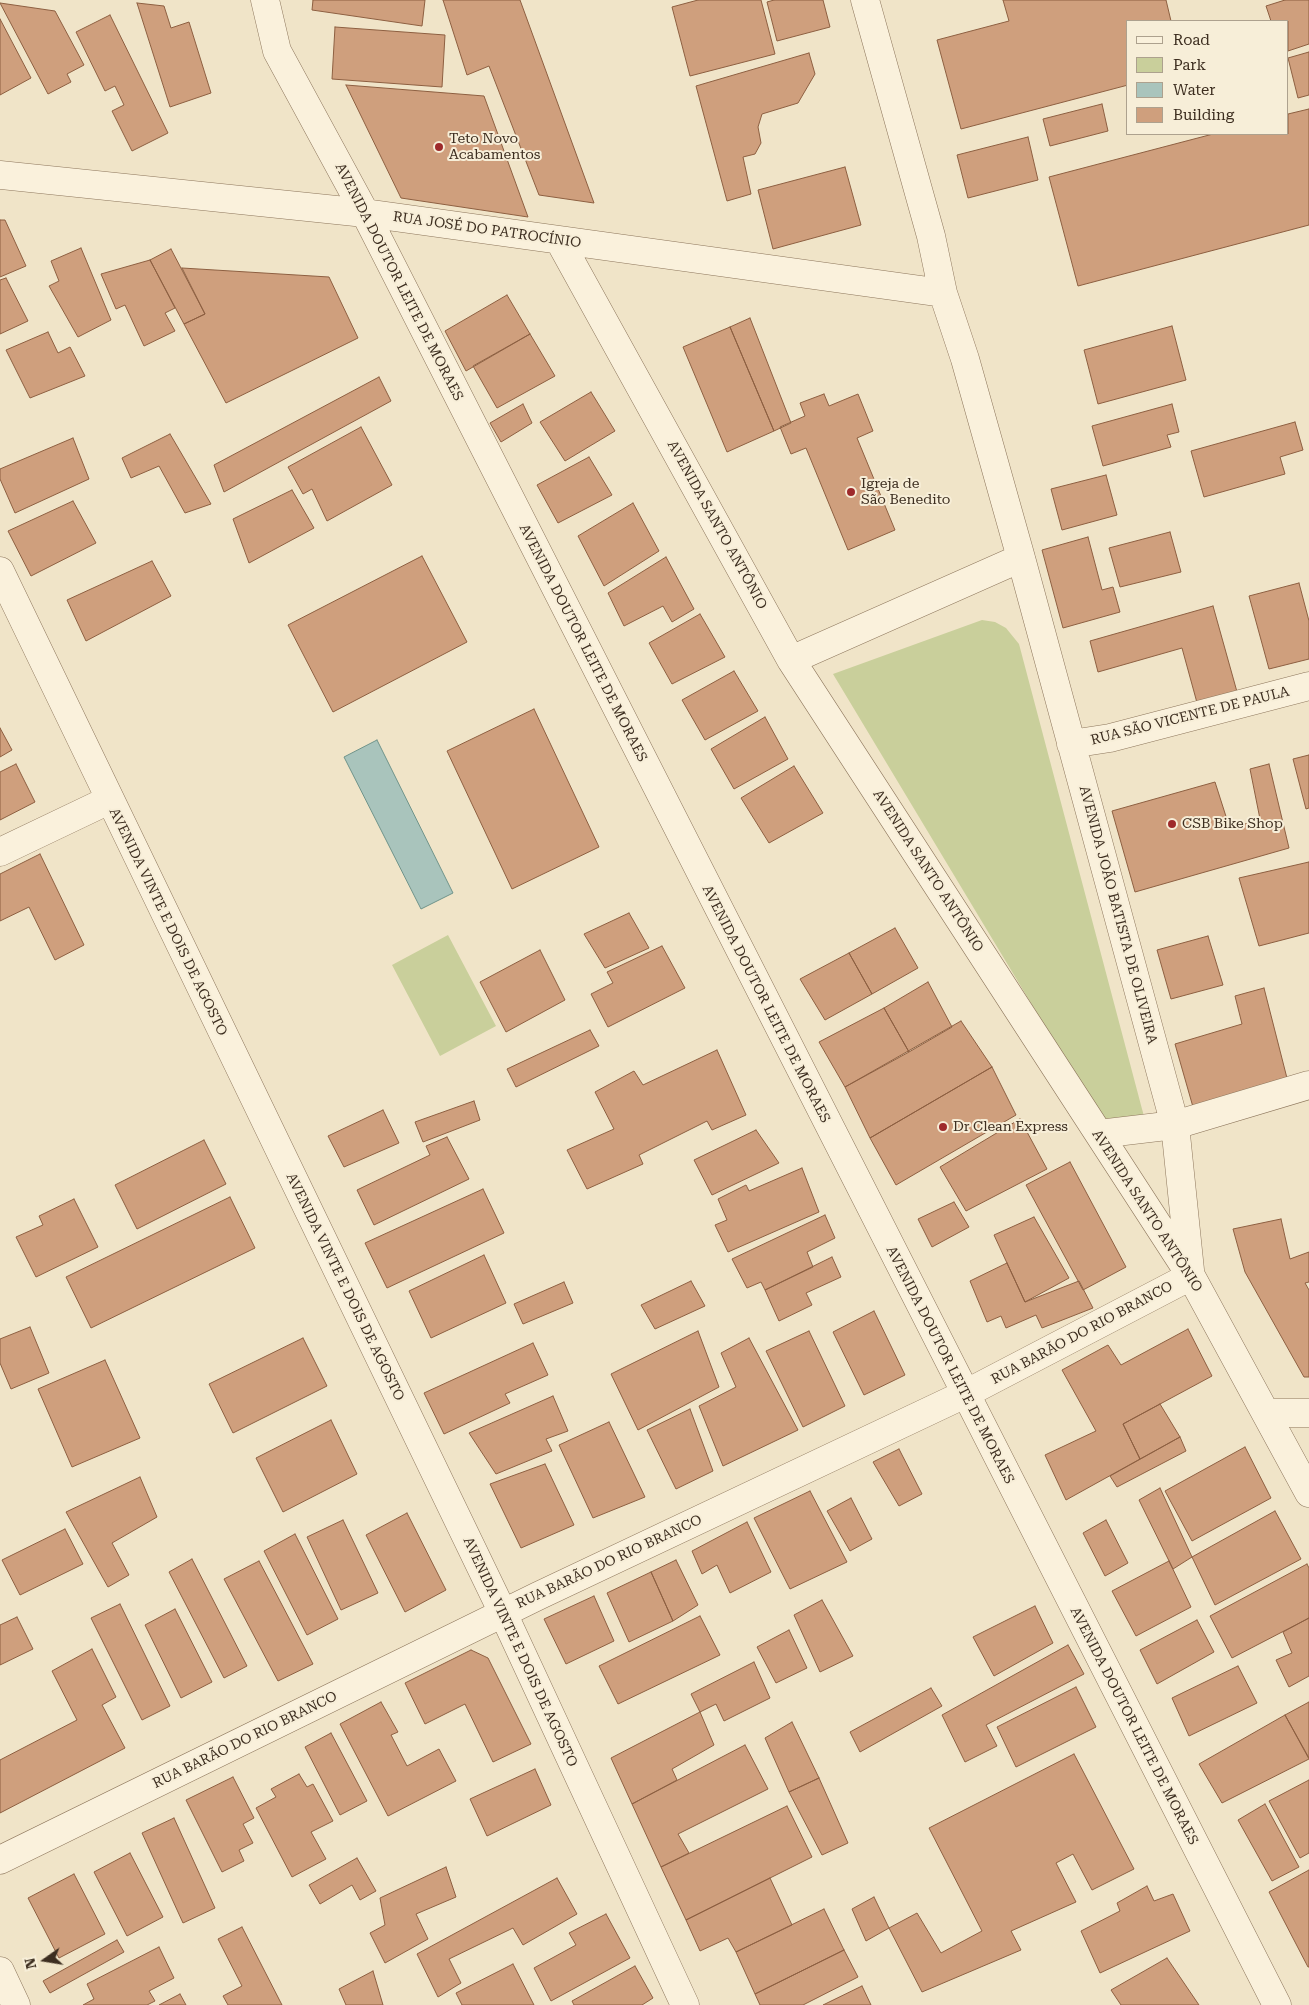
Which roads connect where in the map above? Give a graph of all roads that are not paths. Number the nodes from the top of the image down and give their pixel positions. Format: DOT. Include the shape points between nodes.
graph roads {
  1 [pos="266,0"];
  2 [pos="865,0"];
  3 [pos="0,175"];
  4 [pos="365,213"];
  5 [pos="559,240"];
  6 [pos="943,293"];
  7 [pos="1021,558"];
  8 [pos="0,571"];
  9 [pos="791,660"];
  10 [pos="1309,686"];
  11 [pos="1072,744"];
  12 [pos="109,800"];
  13 [pos="0,852"];
  14 [pos="1309,1084"];
  15 [pos="1174,1125"];
  16 [pos="1099,1134"];
  17 [pos="1191,1276"];
  18 [pos="965,1394"];
  19 [pos="1266,1413"];
  20 [pos="1309,1413"];
  21 [pos="1309,1493"];
  22 [pos="503,1613"];
  23 [pos="0,1860"];
  24 [pos="0,1971"];
  25 [pos="16,2005"];
  26 [pos="685,2005"];
  27 [pos="1277,2005"];
  1 -- 4 [label="street, AVENIDA DOUTOR LEITE DE MORAES" via="277,51"];
  2 -- 6 [label="street, AVENIDA JOÃO BATISTA DE OLIVEIRA" via="931,236"];
  3 -- 4 [label="street, RUA JOSÉ DO PATROCÍNIO"];
  4 -- 5 [label="street, RUA JOSÉ DO PATROCÍNIO"];
  4 -- 18 [label="street, AVENIDA DOUTOR LEITE DE MORAES"];
  5 -- 6 [label="street, RUA JOSÉ DO PATROCÍNIO"];
  5 -- 9 [label="street, AVENIDA SANTO ANTÔNIO"];
  6 -- 7 [label="street, AVENIDA JOÃO BATISTA DE OLIVEIRA"];
  7 -- 9 [label="street"];
  7 -- 11 [label="street, AVENIDA JOÃO BATISTA DE OLIVEIRA"];
  8 -- 12 [label="street, AVENIDA VINTE E DOIS DE AGOSTO"];
  9 -- 16 [label="street, AVENIDA SANTO ANTÔNIO"];
  10 -- 11 [label="street, RUA SÃO VICENTE DE PAULA" via="1110,738"];
  11 -- 15 [label="street, AVENIDA JOÃO BATISTA DE OLIVEIRA"];
  12 -- 13 [label="street"];
  12 -- 22 [label="street, AVENIDA VINTE E DOIS DE AGOSTO"];
  14 -- 15 [label="street"];
  15 -- 16 [label="street"];
  15 -- 17 [label="street, AVENIDA JOÃO BATISTA DE OLIVEIRA"];
  16 -- 17 [label="street, AVENIDA SANTO ANTÔNIO"];
  17 -- 18 [label="street, RUA BARÃO DO RIO BRANCO"];
  17 -- 19 [label="street, AVENIDA SANTO ANTÔNIO"];
  18 -- 22 [label="street, RUA BARÃO DO RIO BRANCO"];
  18 -- 27 [label="street, AVENIDA DOUTOR LEITE DE MORAES"];
  19 -- 20 [label="street"];
  19 -- 21 [label="street, AVENIDA SANTO ANTÔNIO"];
  22 -- 23 [label="street, RUA BARÃO DO RIO BRANCO"];
  22 -- 26 [label="street, AVENIDA VINTE E DOIS DE AGOSTO"];
  24 -- 25 [label="street"];
}
